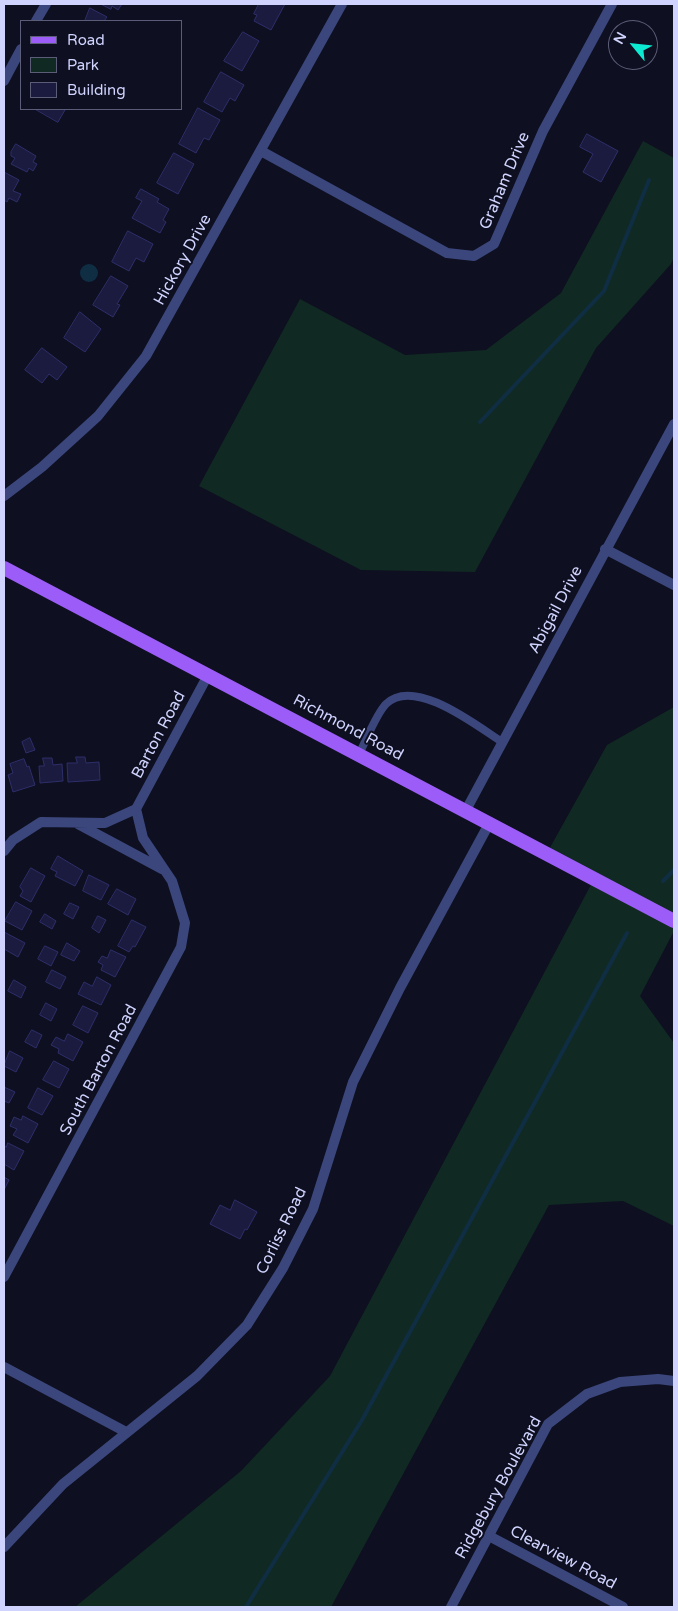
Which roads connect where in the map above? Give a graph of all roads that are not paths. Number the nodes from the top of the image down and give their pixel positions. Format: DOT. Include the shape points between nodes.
graph roads {
  1 [pos="46,4"];
  2 [pos="342,4"];
  3 [pos="612,4"];
  4 [pos="37,20"];
  5 [pos="20,51"];
  6 [pos="4,81"];
  7 [pos="261,151"];
  8 [pos="674,424"];
  9 [pos="4,496"];
  10 [pos="605,549"];
  11 [pos="4,568"];
  12 [pos="674,586"];
  13 [pos="208,675"];
  14 [pos="502,742"];
  15 [pos="359,754"];
  16 [pos="136,809"];
  17 [pos="466,810"];
  18 [pos="76,822"];
  19 [pos="490,822"];
  20 [pos="4,851"];
  21 [pos="166,871"];
  22 [pos="674,921"];
  23 [pos="4,1277"];
  24 [pos="4,1367"];
  25 [pos="674,1381"];
  26 [pos="126,1432"];
  27 [pos="489,1536"];
  28 [pos="4,1547"];
  29 [pos="451,1607"];
  30 [pos="622,1607"];
  1 -- 4 [label="street"];
  2 -- 7 [label="street, Hickory Drive"];
  3 -- 7 [label="street, Graham Drive" via="543,132 494,244 474,256 447,253"];
  5 -- 6 [label="street"];
  7 -- 9 [label="street, Hickory Drive" via="146,356 98,416 42,467"];
  8 -- 10 [label="street, Abigail Drive"];
  10 -- 12 [label="street"];
  10 -- 14 [label="street, Abigail Drive"];
  11 -- 13 [label="main road, Richmond Road"];
  13 -- 15 [label="main road, Richmond Road"];
  13 -- 16 [label="street, Barton Road"];
  14 -- 15 [label="lane" via="442,705 416,696 397,696 385,704"];
  14 -- 17 [label="street, Abigail Drive"];
  15 -- 17 [label="main road, Richmond Road"];
  16 -- 18 [label="street" via="105,823"];
  16 -- 21 [label="street, South Barton Road" via="143,838"];
  17 -- 19 [label="main road, Richmond Road"];
  18 -- 20 [label="street" via="40,822 13,840"];
  18 -- 21 [label="street"];
  19 -- 22 [label="main road, Richmond Road"];
  19 -- 26 [label="street, Corliss Road" via="353,1082 313,1208 283,1268 247,1325 197,1376"];
  21 -- 23 [label="street, South Barton Road" via="172,880 184,923 181,947"];
  24 -- 26 [label="street"];
  25 -- 27 [label="street, Ridgebury Boulevard" via="620,1382 587,1394 548,1424"];
  26 -- 28 [label="street, Corliss Road" via="63,1484"];
  27 -- 29 [label="street, Ridgebury Boulevard"];
  27 -- 30 [label="street, Clearview Road"];
}
